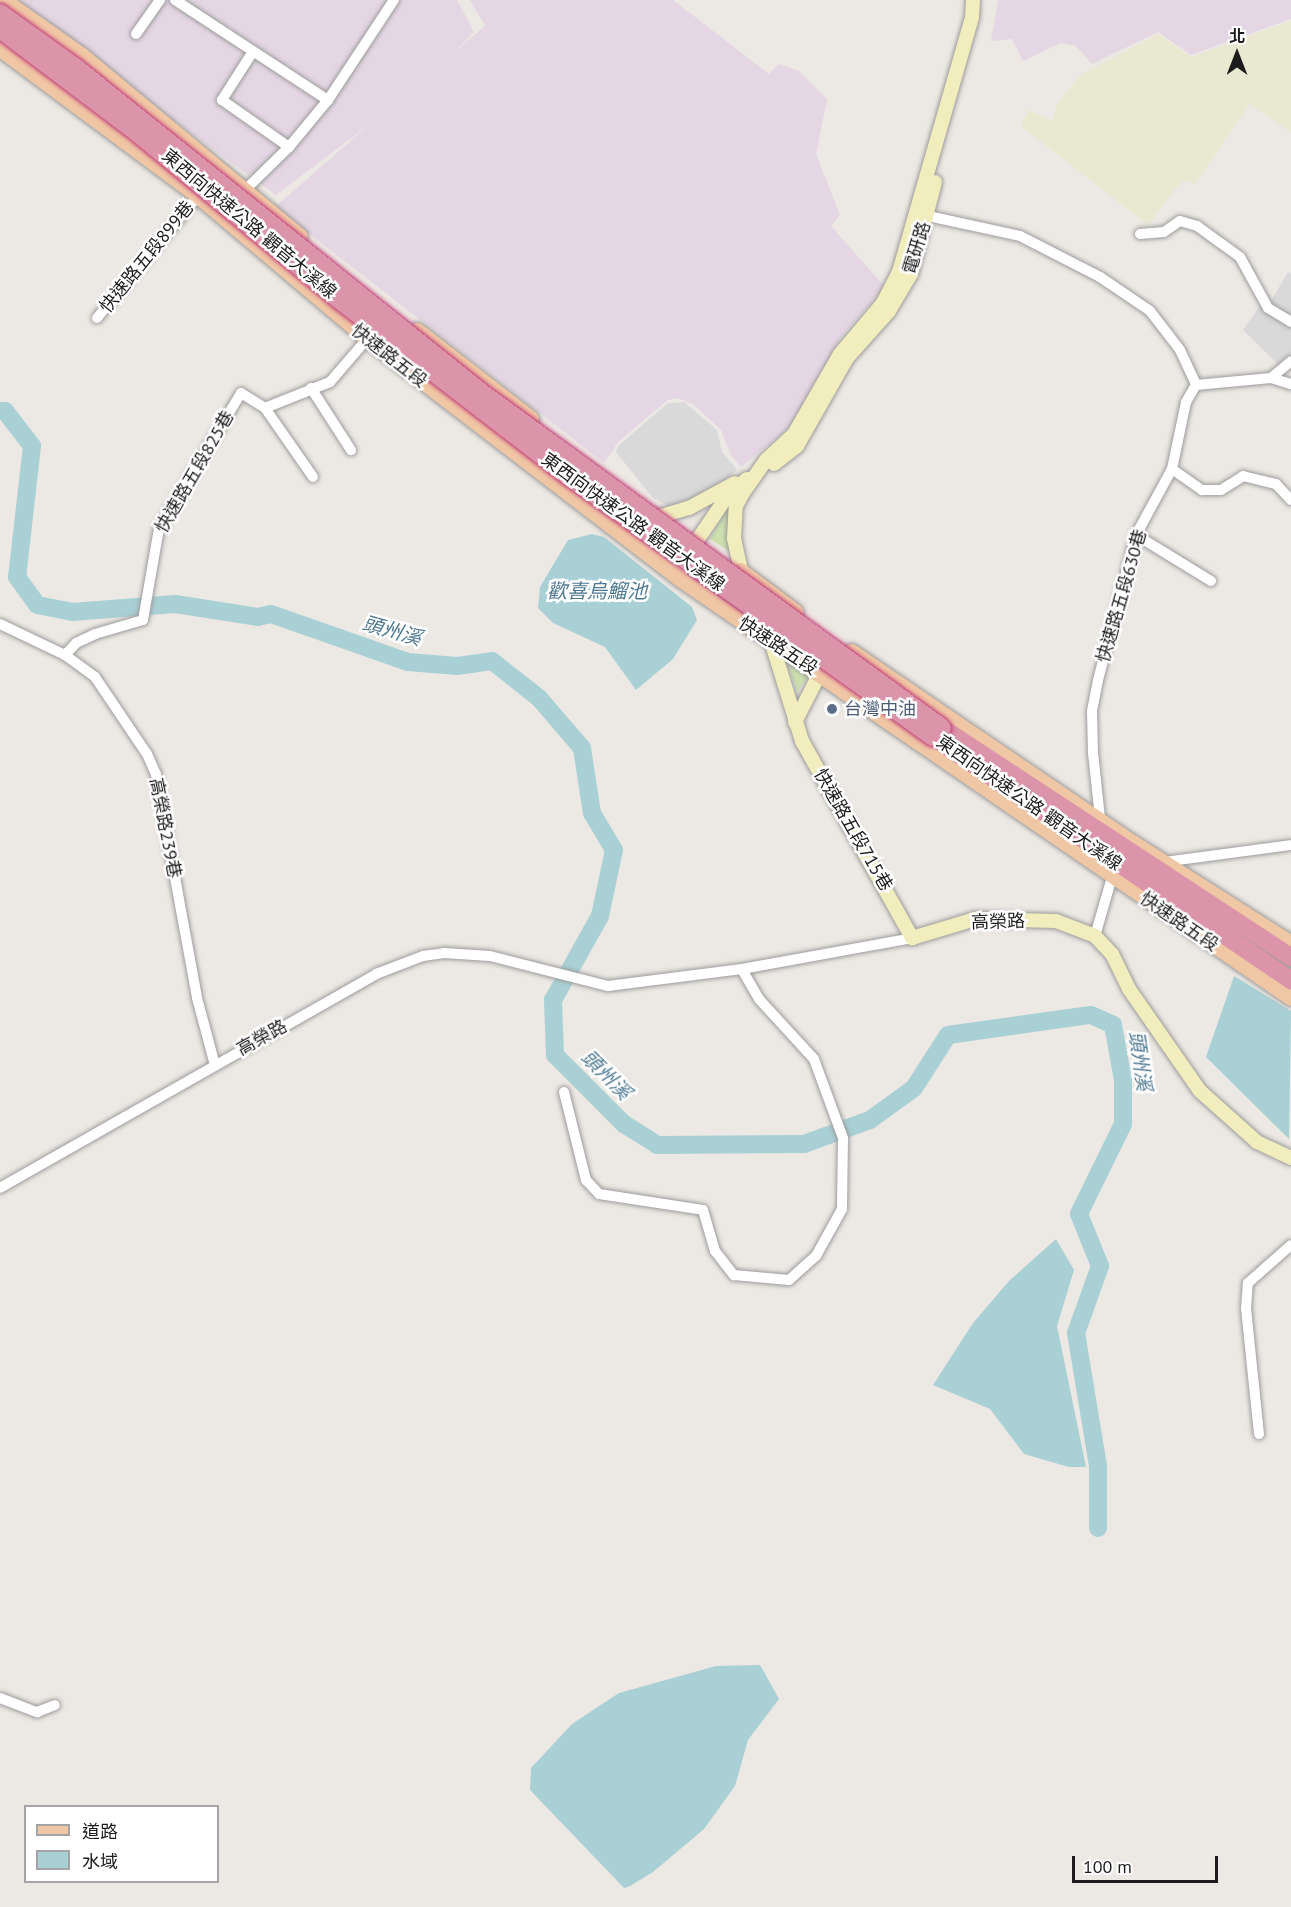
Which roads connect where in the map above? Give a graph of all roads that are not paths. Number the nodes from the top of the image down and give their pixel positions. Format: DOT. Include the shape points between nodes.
graph roads {
  1 [pos="4,0"];
  2 [pos="160,0"];
  3 [pos="176,0"];
  4 [pos="394,0"];
  5 [pos="973,0"];
  6 [pos="982,0"];
  7 [pos="0,13"];
  8 [pos="0,29"];
  9 [pos="136,34"];
  10 [pos="0,49"];
  11 [pos="252,53"];
  12 [pos="328,100"];
  13 [pos="289,147"];
  14 [pos="245,190"];
  15 [pos="198,196"];
  16 [pos="921,215"];
  17 [pos="1140,234"];
  18 [pos="97,318"];
  19 [pos="1291,322"];
  20 [pos="367,339"];
  21 [pos="1291,361"];
  22 [pos="1271,378"];
  23 [pos="1291,384"];
  24 [pos="1197,385"];
  25 [pos="310,388"];
  26 [pos="265,408"];
  27 [pos="351,450"];
  28 [pos="1172,469"];
  29 [pos="754,476"];
  30 [pos="313,477"];
  31 [pos="1291,500"];
  32 [pos="662,516"];
  33 [pos="1136,535"];
  34 [pos="696,542"];
  35 [pos="741,571"];
  36 [pos="677,577"];
  37 [pos="1211,581"];
  38 [pos="0,624"];
  39 [pos="838,642"];
  40 [pos="772,644"];
  41 [pos="64,655"];
  42 [pos="820,674"];
  43 [pos="795,722"];
  44 [pos="1100,818"];
  45 [pos="1291,845"];
  46 [pos="1164,862"];
  47 [pos="1112,877"];
  48 [pos="1226,901"];
  49 [pos="1193,932"];
  50 [pos="1095,936"];
  51 [pos="912,938"];
  52 [pos="1291,943"];
  53 [pos="1291,956"];
  54 [pos="742,969"];
  55 [pos="1291,980"];
  56 [pos="1291,998"];
  57 [pos="215,1065"];
  58 [pos="564,1092"];
  59 [pos="1291,1158"];
  60 [pos="0,1188"];
  61 [pos="1291,1245"];
  62 [pos="1259,1434"];
  63 [pos="0,1698"];
  64 [pos="55,1705"];
  1 -- 14 [label="main road, 快速路五段" via="82,55"];
  2 -- 9 [label="street"];
  3 -- 11 [label="street"];
  4 -- 12 [label="street"];
  5 -- 16 [label="street, 電研路" via="972,18"];
  6 -- 16 [label="street, 電研路" via="981,16"];
  7 -- 53 [label="highway, 東西向快速公路 觀音大溪線, bridge" via="75,67 576,464 999,767"];
  8 -- 55 [label="highway, 東西向快速公路 觀音大溪線, bridge" via="140,135 338,298 576,482 878,699"];
  10 -- 15 [label="main road, 快速路五段"];
  11 -- 12 [label="street"];
  11 -- 13 [label="street" via="222,100"];
  12 -- 13 [label="street"];
  13 -- 14 [label="street"];
  14 -- 32 [label="main road, 快速路五段" via="352,280"];
  15 -- 18 [label="street, 快速路五段899巷"];
  15 -- 20 [label="main road, 快速路五段"];
  16 -- 24 [label="street" via="1020,236 1100,277 1150,311 1180,350"];
  16 -- 29 [label="street, 電研路" via="911,274 889,311 847,358 797,446"];
  17 -- 19 [label="street" via="1164,232 1180,221 1197,226 1240,257 1268,308"];
  20 -- 25 [label="street" via="330,382"];
  20 -- 36 [label="main road, 快速路五段"];
  21 -- 22 [label="street"];
  22 -- 23 [label="street"];
  22 -- 24 [label="street"];
  24 -- 28 [label="street, 快速路五段630巷" via="1186,402"];
  25 -- 26 [label="street"];
  25 -- 27 [label="street"];
  26 -- 30 [label="street"];
  26 -- 41 [label="street, 快速路五段825巷" via="241,393 159,528 143,620 95,634 76,643"];
  28 -- 31 [label="street" via="1202,490 1221,490 1243,476 1276,484"];
  28 -- 33 [label="street, 快速路五段630巷"];
  29 -- 32 [label="street" via="689,508"];
  29 -- 34 [label="street, 電研路" via="728,495"];
  29 -- 35 [label="street, 電研路" via="736,506 734,539"];
  32 -- 34 [label="main road, 快速路五段"];
  33 -- 37 [label="street"];
  33 -- 44 [label="street, 快速路五段630巷" via="1092,711"];
  34 -- 35 [label="main road, 快速路五段"];
  34 -- 36 [label="street, 電研路"];
  35 -- 39 [label="main road, 快速路五段"];
  36 -- 40 [label="main road, 快速路五段"];
  38 -- 41 [label="street, 高榮路239巷"];
  39 -- 42 [label="street"];
  39 -- 44 [label="main road, 快速路五段"];
  40 -- 42 [label="main road, 快速路五段"];
  40 -- 43 [label="street, 快速路五段715巷"];
  41 -- 57 [label="street, 高榮路239巷" via="95,677 116,704 156,774 197,998"];
  42 -- 43 [label="street"];
  42 -- 47 [label="main road, 快速路五段"];
  43 -- 51 [label="street, 快速路五段715巷" via="831,795"];
  44 -- 46 [label="main road, 快速路五段"];
  45 -- 46 [label="street"];
  46 -- 48 [label="main road, 快速路五段"];
  47 -- 49 [label="main road, 快速路五段"];
  47 -- 50 [label="street"];
  48 -- 52 [label="main road, 快速路五段"];
  48 -- 53 [label="highway"];
  49 -- 55 [label="highway"];
  49 -- 56 [label="main road, 快速路五段"];
  50 -- 51 [label="street, 高榮路" via="1056,921 975,919"];
  50 -- 59 [label="street, 高榮路" via="1112,954 1130,990 1200,1091 1257,1142"];
  51 -- 54 [label="street, 高榮路"];
  54 -- 57 [label="street, 高榮路" via="602,985 466,954 412,959 376,974"];
  54 -- 58 [label="street" via="759,999 814,1059 843,1138 842,1209 816,1256 789,1280 734,1275 715,1251 703,1210 599,1194 586,1180"];
  57 -- 60 [label="street, 高榮路"];
  61 -- 62 [label="street" via="1248,1283 1246,1309"];
  63 -- 64 [label="street" via="37,1712"];
}
